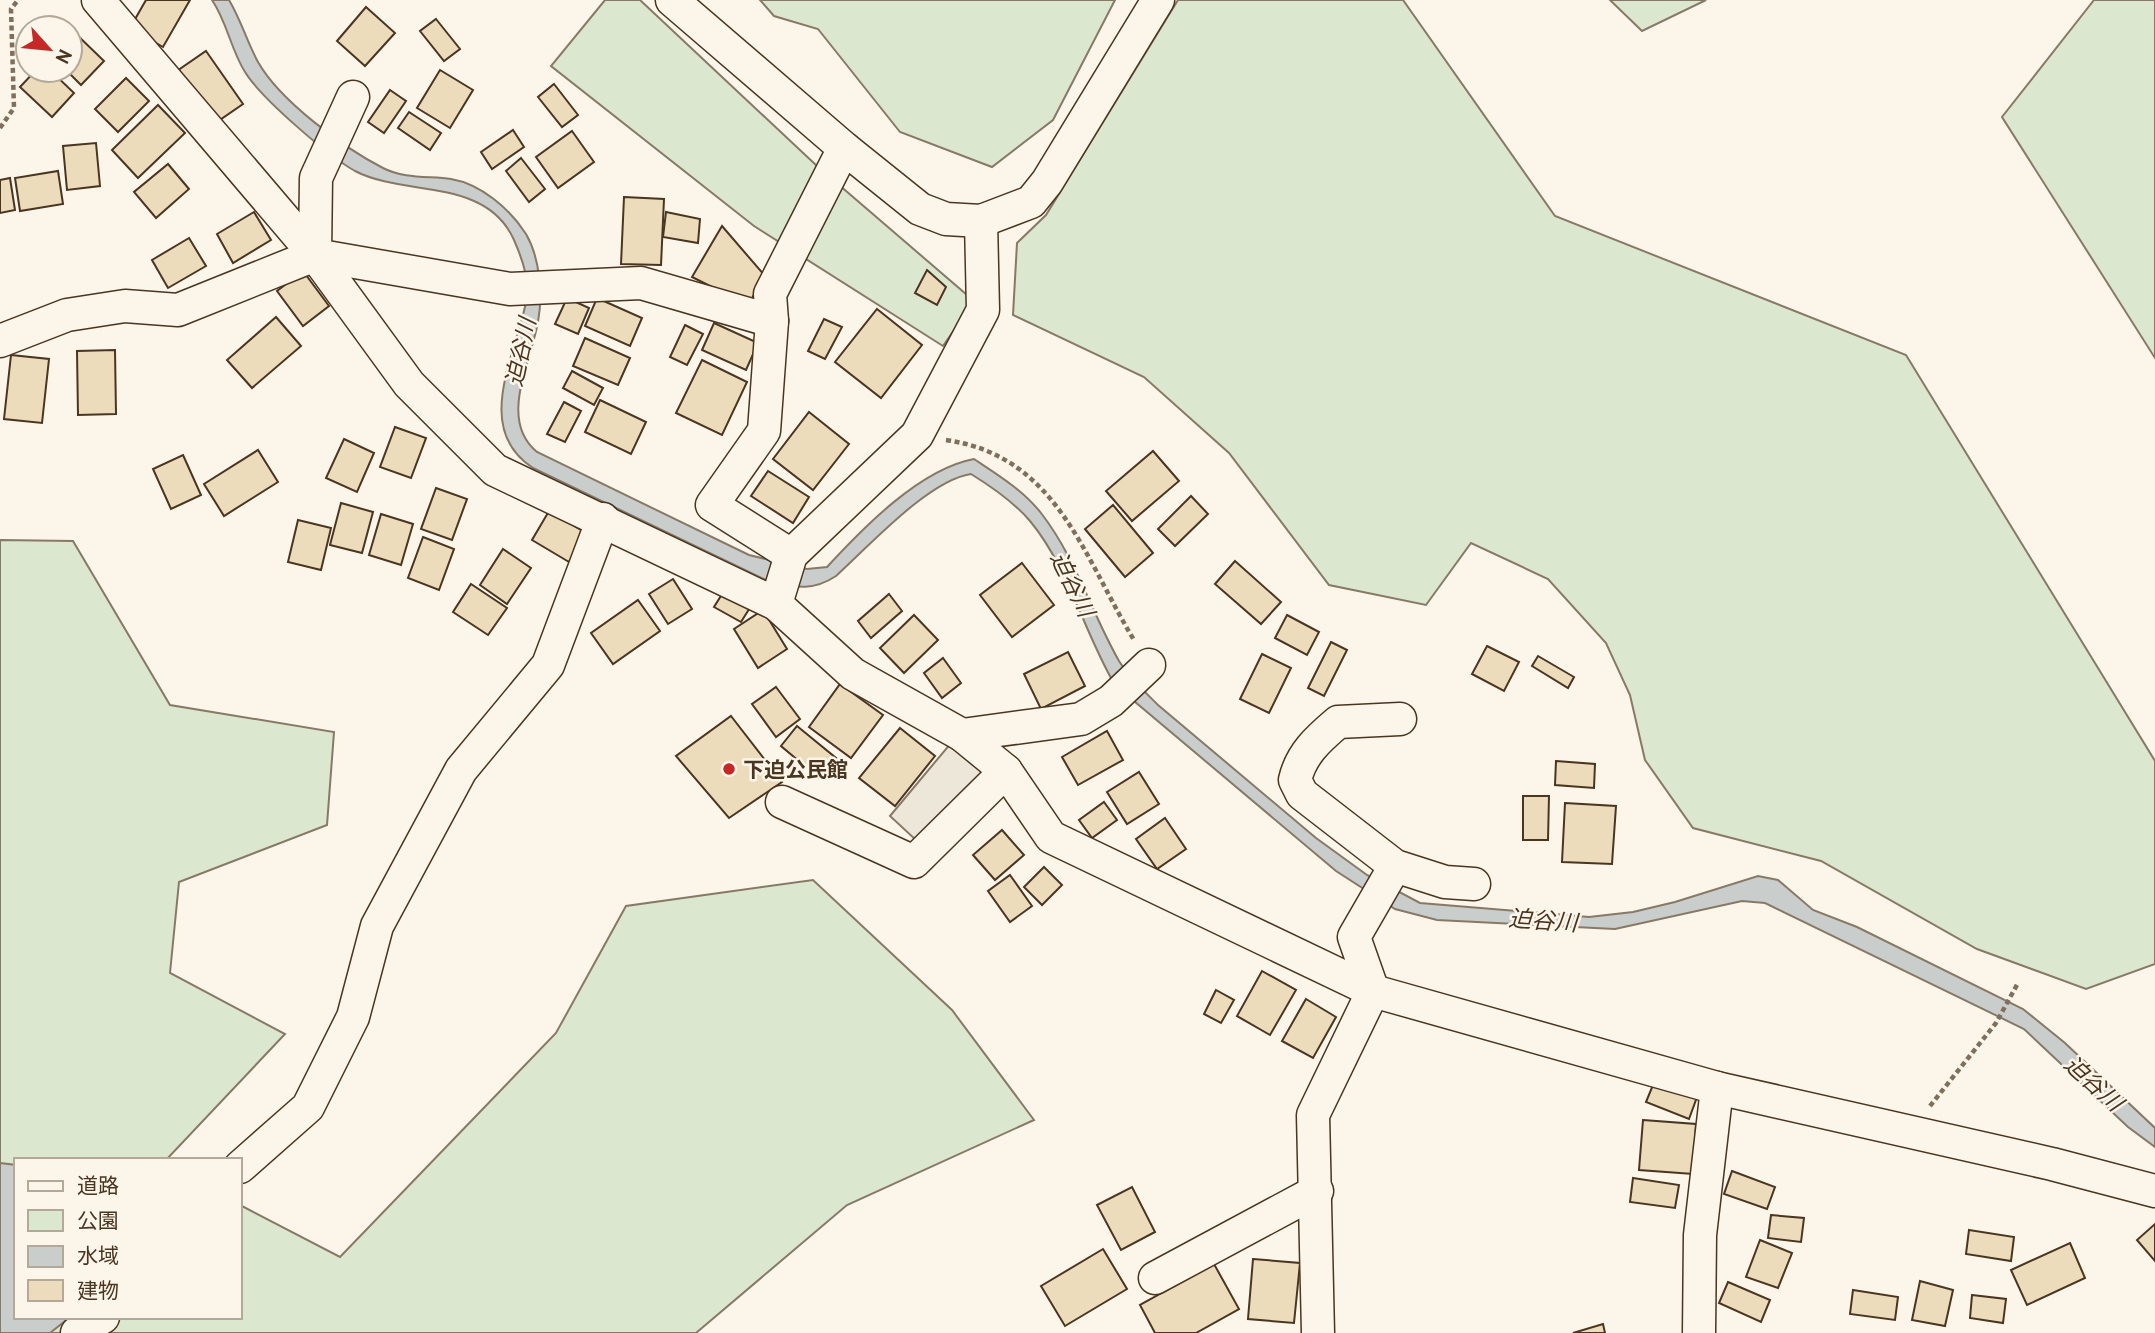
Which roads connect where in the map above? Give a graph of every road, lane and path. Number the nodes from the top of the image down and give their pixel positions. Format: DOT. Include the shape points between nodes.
graph roads {
  1 [pos="18,0"];
  2 [pos="98,0"];
  3 [pos="672,0"];
  4 [pos="1158,0"];
  5 [pos="353,97"];
  6 [pos="0,128"];
  7 [pos="844,148"];
  8 [pos="981,221"];
  9 [pos="315,256"];
  10 [pos="772,321"];
  11 [pos="0,341"];
  12 [pos="917,435"];
  13 [pos="603,519"];
  14 [pos="791,555"];
  15 [pos="778,597"];
  16 [pos="1144,670"];
  17 [pos="1400,719"];
  18 [pos="962,735"];
  19 [pos="1006,771"];
  20 [pos="782,802"];
  21 [pos="1393,871"];
  22 [pos="1474,884"];
  23 [pos="2018,984"];
  24 [pos="1373,991"];
  25 [pos="1717,1088"];
  26 [pos="1909,1131"];
  27 [pos="242,1165"];
  28 [pos="1317,1191"];
  29 [pos="2155,1191"];
  30 [pos="1154,1278"];
  31 [pos="100,1319"];
  32 [pos="76,1333"];
  33 [pos="1318,1333"];
  34 [pos="1699,1333"];
  1 -- 6 [label="path" via="10,9 14,108"];
  2 -- 9 [label="street"];
  3 -- 7 [label="street"];
  4 -- 8 [label="street" via="1031,202"];
  5 -- 9 [label="street" via="316,178"];
  7 -- 8 [label="street" via="920,209 946,219"];
  7 -- 10 [label="street" via="770,294"];
  8 -- 12 [label="street" via="983,310"];
  9 -- 10 [label="street" via="510,289 641,283"];
  9 -- 11 [label="street" via="178,310 125,306 67,315"];
  9 -- 13 [label="street" via="409,384 495,470"];
  10 -- 14 [label="street" via="764,431 712,505"];
  12 -- 14 [label="street"];
  12 -- 16 [label="path" via="993,451 1028,474 1065,515"];
  13 -- 15 [label="street"];
  13 -- 27 [label="street" via="548,665 461,770 377,926 354,1017 308,1107"];
  14 -- 15 [label="street"];
  15 -- 18 [label="street" via="853,674"];
  16 -- 18 [label="street" via="1111,701 1080,719"];
  17 -- 21 [label="street" via="1338,722 1314,743 1299,764 1295,780 1302,794"];
  18 -- 19 [label="street"];
  19 -- 20 [label="street" via="914,862"];
  19 -- 24 [label="street" via="1051,837"];
  21 -- 22 [label="street"];
  21 -- 24 [label="street" via="1354,937"];
  23 -- 26 [label="path" via="1996,1023"];
  24 -- 25 [label="street"];
  24 -- 28 [label="street" via="1313,1115"];
  25 -- 26 [label="street"];
  25 -- 34 [label="street" via="1700,1235"];
  26 -- 29 [label="street"];
  28 -- 30 [label="street"];
  28 -- 33 [label="street"];
  31 -- 32 [label="street"];
}
